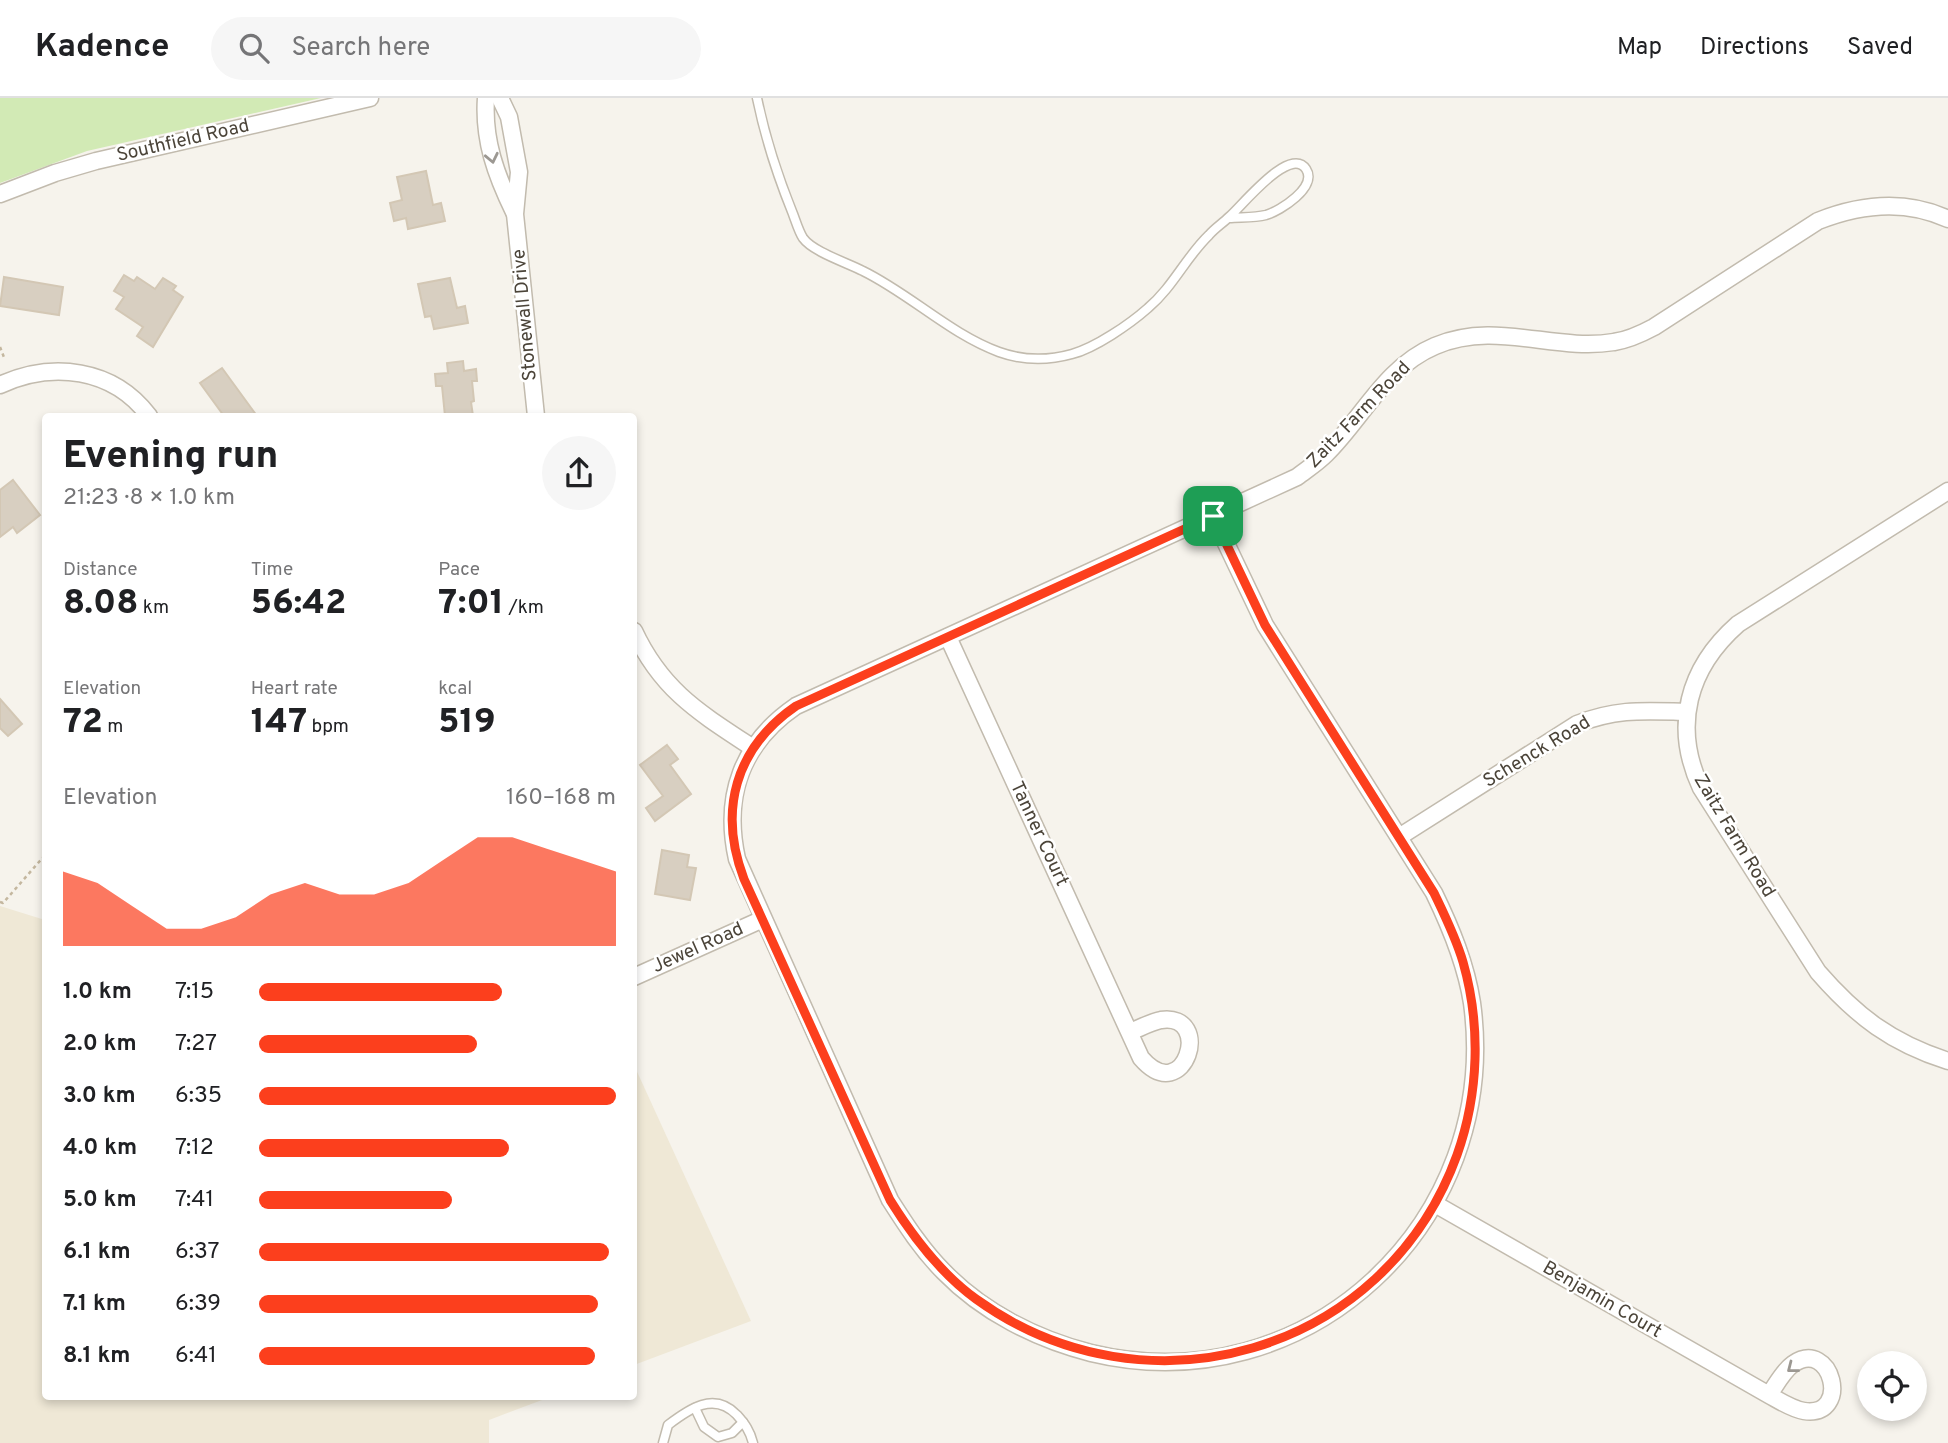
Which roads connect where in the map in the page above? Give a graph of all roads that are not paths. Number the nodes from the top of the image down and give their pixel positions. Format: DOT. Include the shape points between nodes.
graph roads {
  1 [pos="370,98"];
  2 [pos="486,98"];
  3 [pos="500,98"];
  4 [pos="757,98"];
  5 [pos="0,194"];
  6 [pos="515,214"];
  7 [pos="1229,218"];
  8 [pos="1948,219"];
  9 [pos="0,385"];
  10 [pos="146,413"];
  11 [pos="536,413"];
  12 [pos="1948,491"];
  13 [pos="1213,516"];
  14 [pos="948,637"];
  15 [pos="637,639"];
  16 [pos="1687,712"];
  17 [pos="753,748"];
  18 [pos="1399,837"];
  19 [pos="762,919"];
  20 [pos="637,976"];
  21 [pos="1130,1032"];
  22 [pos="1948,1061"];
  23 [pos="1435,1205"];
  24 [pos="1769,1395"];
  25 [pos="695,1408"];
  26 [pos="743,1422"];
  27 [pos="663,1443"];
  28 [pos="753,1443"];
  1 -- 5 [label="street, Southfield Road" via="96,161"];
  2 -- 6 [label="street, Stonewall Drive, one-way" via="484,120 496,175"];
  3 -- 6 [label="street, Stonewall Drive" via="509,117 519,172"];
  4 -- 7 [label="lane" via="803,239 889,284 965,334 1024,359 1075,354 1147,309"];
  6 -- 11 [label="street, Stonewall Drive"];
  7 -- 7 [label="lane" via="1276,172 1291,163 1305,167 1308,184 1275,212"];
  8 -- 13 [label="street, Zaitz Farm Road" via="1888,205 1842,211 1818,221 1654,327 1615,342 1477,335 1434,346 1395,373 1326,455 1297,477"];
  9 -- 10 [label="street" via="40,371 87,374 128,394"];
  12 -- 16 [label="street, Zaitz Farm Road" via="1738,624 1698,673"];
  13 -- 14 [label="street, Zaitz Farm Road"];
  13 -- 18 [label="street, Zaitz Farm Road" via="1265,625"];
  14 -- 17 [label="street, Zaitz Farm Road" via="796,706"];
  14 -- 21 [label="street, Tanner Court"];
  15 -- 17 [label="street" via="673,690"];
  16 -- 18 [label="street, Schenck Road" via="1619,711 1577,724"];
  16 -- 22 [label="street, Zaitz Farm Road" via="1689,756 1701,788 1818,972 1863,1018 1892,1038"];
  17 -- 19 [label="street, Zaitz Farm Road" via="735,792 732,839"];
  18 -- 23 [label="street, Zaitz Farm Road" via="1452,930 1472,1001 1473,1090 1464,1137"];
  19 -- 20 [label="street, Jewel Road"];
  19 -- 23 [label="street, Zaitz Farm Road" via="890,1200 907,1227 945,1273 974,1298 1034,1334 1069,1347 1144,1361 1212,1358 1255,1347 1311,1324 1343,1304 1397,1257"];
  23 -- 24 [label="street, Benjamin Court"];
  25 -- 26 [label="lane" via="719,1402"];
  25 -- 26 [label="lane" via="704,1427 718,1437 732,1433"];
  25 -- 27 [label="lane" via="668,1425"];
  26 -- 28 [label="lane"];
}
